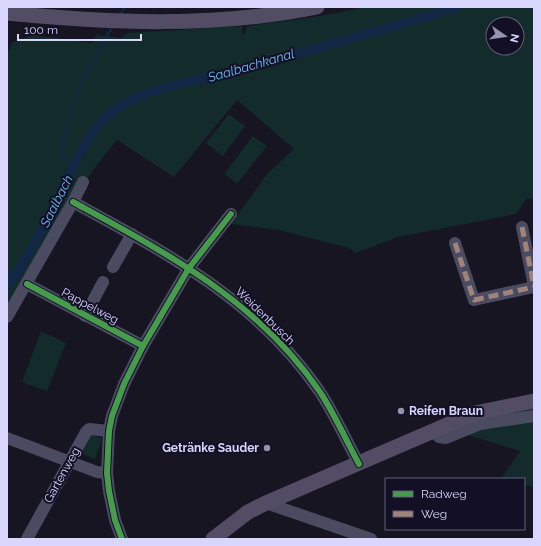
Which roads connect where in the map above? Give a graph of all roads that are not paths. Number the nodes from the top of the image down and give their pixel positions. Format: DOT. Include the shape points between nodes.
graph roads {
  1 [pos="317,7"];
  2 [pos="7,13"];
  3 [pos="83,182"];
  4 [pos="73,202"];
  5 [pos="232,214"];
  6 [pos="522,227"];
  7 [pos="132,234"];
  8 [pos="455,243"];
  9 [pos="113,267"];
  10 [pos="189,268"];
  11 [pos="103,282"];
  12 [pos="27,284"];
  13 [pos="534,286"];
  14 [pos="85,316"];
  15 [pos="7,317"];
  16 [pos="143,346"];
  17 [pos="534,401"];
  18 [pos="534,416"];
  19 [pos="433,430"];
  20 [pos="109,431"];
  21 [pos="7,438"];
  22 [pos="70,462"];
  23 [pos="359,464"];
  24 [pos="107,473"];
  25 [pos="266,503"];
  26 [pos="27,539"];
  27 [pos="122,539"];
  28 [pos="213,539"];
  29 [pos="371,539"];
  1 -- 2 [label="main road" via="219,19 127,21 71,20"];
  3 -- 4 [label="street"];
  4 -- 7 [label="street, Weidenbusch"];
  4 -- 12 [label="street"];
  5 -- 10 [label="street"];
  6 -- 13 [label="street"];
  7 -- 9 [label="street"];
  7 -- 10 [label="street, Weidenbusch"];
  8 -- 13 [label="street" via="474,300"];
  10 -- 16 [label="street"];
  10 -- 23 [label="street, Weidenbusch" via="238,302 282,346 320,393"];
  11 -- 14 [label="street"];
  12 -- 14 [label="street, Pappelweg"];
  12 -- 15 [label="street"];
  14 -- 16 [label="street, Pappelweg"];
  16 -- 20 [label="street" via="124,384"];
  17 -- 19 [label="main road" via="475,413"];
  18 -- 19 [label="street" via="480,424 446,438 439,437"];
  19 -- 23 [label="main road"];
  20 -- 22 [label="street, Gartenweg" via="89,429"];
  20 -- 24 [label="street"];
  21 -- 22 [label="street"];
  22 -- 24 [label="street"];
  22 -- 26 [label="street, Gartenweg"];
  23 -- 25 [label="main road"];
  24 -- 27 [label="street" via="115,520"];
  25 -- 28 [label="main road" via="248,512"];
  25 -- 29 [label="street"];
}
